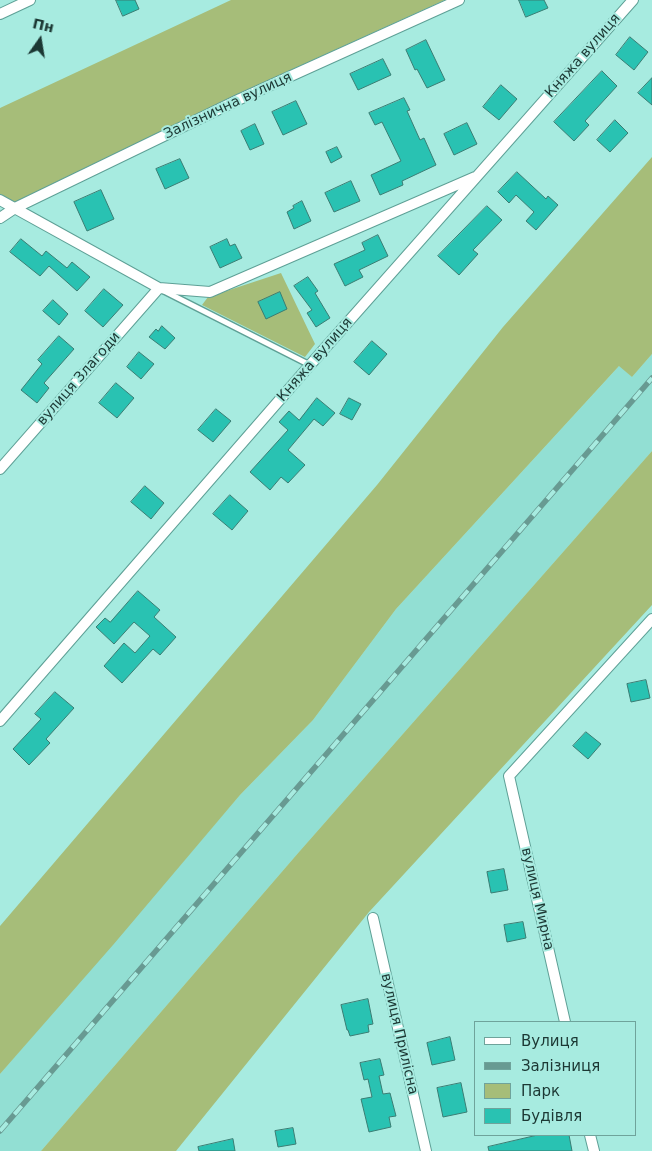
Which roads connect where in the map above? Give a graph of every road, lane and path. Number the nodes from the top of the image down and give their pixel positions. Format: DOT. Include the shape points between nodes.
graph roads {
  1 [pos="30,0"];
  2 [pos="459,0"];
  3 [pos="633,0"];
  4 [pos="0,14"];
  5 [pos="479,175"];
  6 [pos="0,200"];
  7 [pos="14,208"];
  8 [pos="0,218"];
  9 [pos="159,288"];
  10 [pos="310,365"];
  11 [pos="0,469"];
  12 [pos="652,619"];
  13 [pos="0,721"];
  14 [pos="373,918"];
  15 [pos="565,1021"];
  16 [pos="590,1136"];
  17 [pos="426,1151"];
  18 [pos="594,1151"];
  1 -- 4 [label="street"];
  2 -- 7 [label="street, Залізнична вулиця" via="240,99"];
  3 -- 5 [label="street, Княжа вулиця"];
  5 -- 9 [label="street" via="210,292"];
  5 -- 10 [label="street, Княжа вулиця"];
  6 -- 7 [label="street"];
  7 -- 8 [label="street, Залізнична вулиця"];
  7 -- 9 [label="street"];
  9 -- 10 [label="lane"];
  9 -- 11 [label="street, вулиця Злагоди"];
  10 -- 13 [label="street, Княжа вулиця"];
  12 -- 15 [label="street, вулиця Мирна" via="510,776"];
  14 -- 17 [label="street, вулиця Прилісна"];
  16 -- 18 [label="street"];
}
